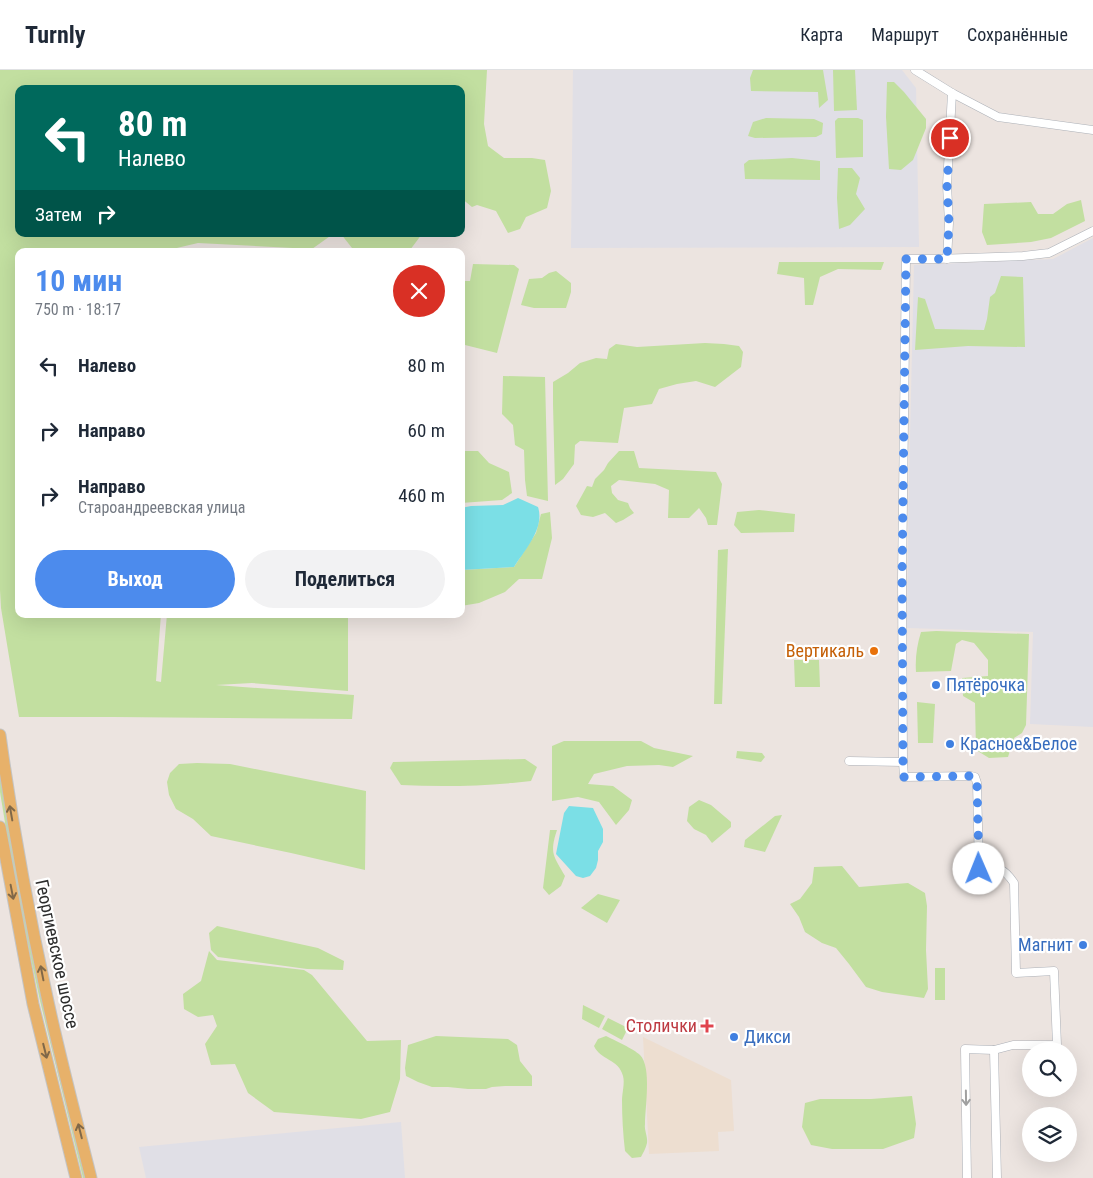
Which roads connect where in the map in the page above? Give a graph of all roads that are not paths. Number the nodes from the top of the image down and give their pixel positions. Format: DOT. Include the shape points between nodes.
graph roads {
  1 [pos="915,70"];
  2 [pos="952,93"];
  3 [pos="1093,130"];
  4 [pos="1093,231"];
  5 [pos="947,259"];
  6 [pos="0,735"];
  7 [pos="849,761"];
  8 [pos="903,762"];
  9 [pos="0,827"];
  10 [pos="994,1050"];
  11 [pos="76,1178"];
  12 [pos="91,1178"];
  13 [pos="967,1178"];
  14 [pos="997,1178"];
  1 -- 2 [label="street"];
  2 -- 3 [label="street" via="998,117"];
  2 -- 5 [label="street"];
  4 -- 5 [label="street" via="1049,253"];
  5 -- 8 [label="street" via="906,259"];
  12 -- 6 [label="main road, Георгиевское шоссе, one-way" via="47,998"];
  7 -- 8 [label="street"];
  8 -- 10 [label="street" via="904,777 975,777 979,869 999,868 1014,883 1016,973 1054,971 1056,1045 1013,1045"];
  9 -- 11 [label="main road, Георгиевское шоссе, one-way" via="33,1004"];
  10 -- 13 [label="street, one-way" via="965,1049"];
  10 -- 14 [label="street"];
}
